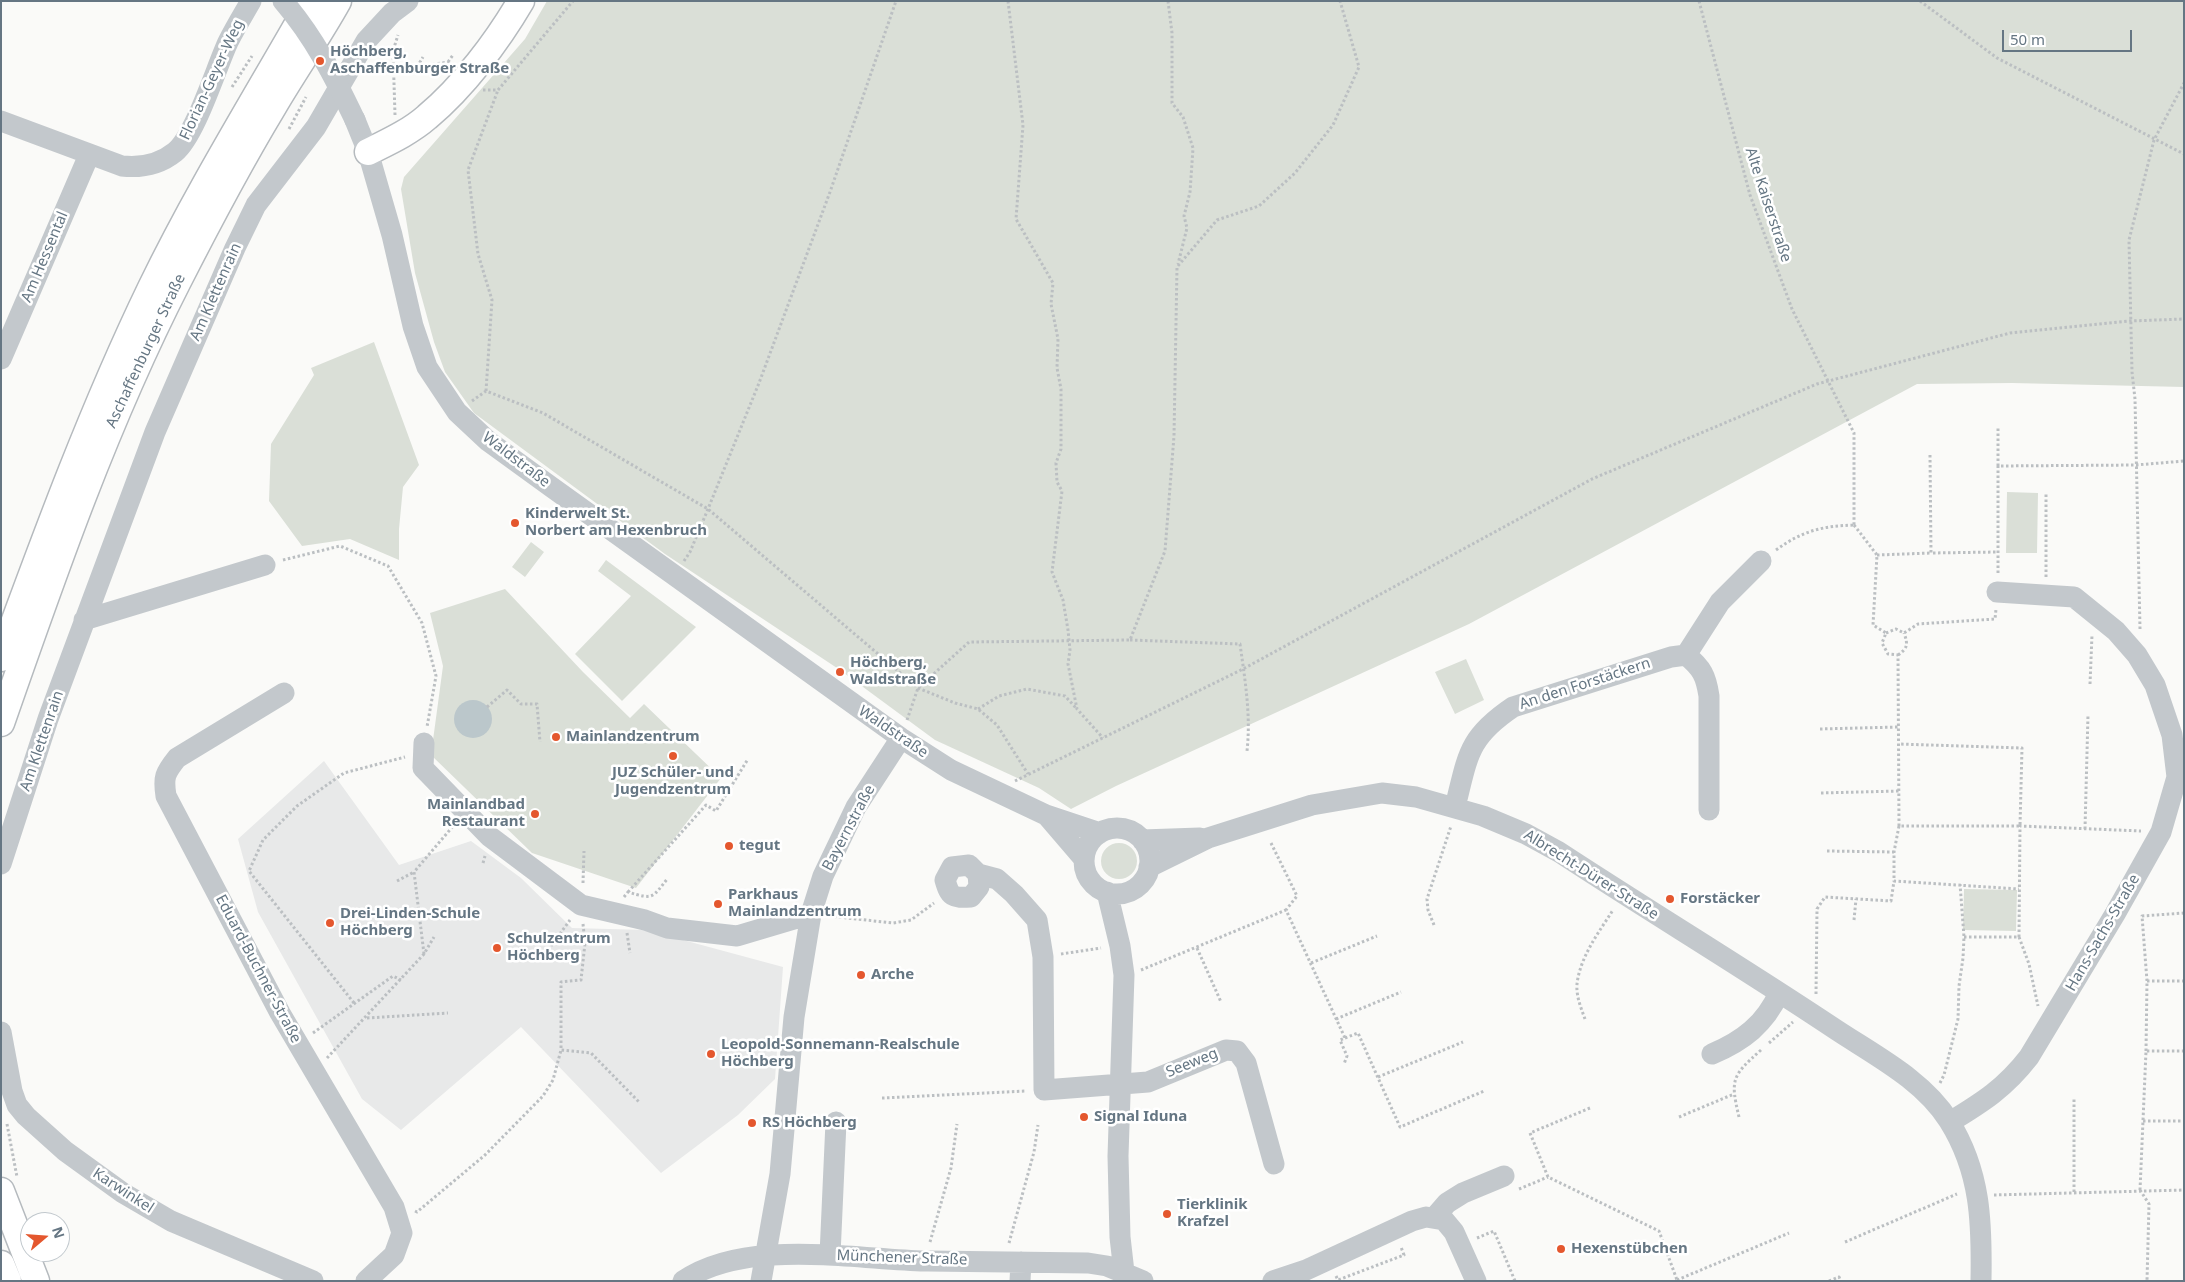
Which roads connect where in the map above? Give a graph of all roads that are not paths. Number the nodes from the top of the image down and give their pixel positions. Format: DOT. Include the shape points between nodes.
graph roads {
  1 [pos="250,1"];
  2 [pos="338,1"];
  3 [pos="408,1"];
  4 [pos="521,1"];
  5 [pos="294,3"];
  6 [pos="1,121"];
  7 [pos="368,152"];
  8 [pos="89,155"];
  9 [pos="1,359"];
  10 [pos="1761,561"];
  11 [pos="265,565"];
  12 [pos="1997,592"];
  13 [pos="84,620"];
  14 [pos="1686,656"];
  15 [pos="1,658"];
  16 [pos="284,693"];
  17 [pos="1,723"];
  18 [pos="901,738"];
  19 [pos="424,748"];
  20 [pos="1456,807"];
  21 [pos="1708,810"];
  22 [pos="1046,815"];
  23 [pos="1100,833"];
  24 [pos="1208,838"];
  25 [pos="1142,840"];
  26 [pos="1084,859"];
  27 [pos="1,864"];
  28 [pos="1149,867"];
  29 [pos="1129,891"];
  30 [pos="1107,892"];
  31 [pos="949,893"];
  32 [pos="811,914"];
  33 [pos="1120,946"];
  34 [pos="1779,993"];
  35 [pos="1,1032"];
  36 [pos="1712,1054"];
  37 [pos="1119,1084"];
  38 [pos="836,1122"];
  39 [pos="1950,1122"];
  40 [pos="1274,1164"];
  41 [pos="1504,1176"];
  42 [pos="10,1188"];
  43 [pos="1434,1218"];
  44 [pos="830,1255"];
  45 [pos="765,1256"];
  46 [pos="1,1264"];
  47 [pos="1015,1268"];
  48 [pos="1308,1275"];
  49 [pos="1131,1278"];
  50 [pos="8,1281"];
  51 [pos="36,1281"];
  52 [pos="313,1281"];
  53 [pos="366,1281"];
  54 [pos="683,1281"];
  55 [pos="760,1281"];
  56 [pos="1273,1281"];
  57 [pos="1476,1281"];
  58 [pos="1981,1281"];
  1 -- 8 [label="street, Florian-Geyer-Weg" via="229,41 188,137 176,151 160,162 140,168 122,166"];
  2 -- 17 [label="main road, Aschaffenburger Straße" via="246,152 141,357 106,438"];
  3 -- 13 [label="street, Am Klettenrain" via="366,41 330,105 256,205 234,248 155,432"];
  4 -- 7 [label="main road" via="505,28 457,76 427,118"];
  5 -- 7 [label="street, Waldstraße, bridge" via="333,74"];
  5 -- 15 [label="main road, Aschaffenburger Straße" via="200,196 152,286 88,429"];
  6 -- 8 [label="street, Florian-Geyer-Weg"];
  7 -- 18 [label="street, Waldstraße" via="413,326 427,367 457,412 488,441"];
  8 -- 9 [label="street, Am Hessental"];
  10 -- 14 [label="street" via="1720,602"];
  11 -- 13 [label="street"];
  12 -- 39 [label="street, Hans-Sachs-Straße" via="2074,597 2116,631 2137,655 2154,685 2172,735 2177,777 2161,832 2045,1034 2014,1076 1997,1092"];
  13 -- 27 [label="street, Am Klettenrain"];
  14 -- 20 [label="street, An den Forstäckern" via="1671,657 1513,707 1479,735 1468,756"];
  14 -- 21 [label="street" via="1706,678 1709,696"];
  16 -- 53 [label="street, Eduard-Buchner-Straße" via="177,758 166,771 166,796 298,1044 394,1207 402,1233 394,1255"];
  18 -- 22 [label="street, Waldstraße" via="951,770"];
  18 -- 32 [label="street, Bayernstraße" via="856,807 823,876"];
  19 -- 32 [label="street" via="423,768 489,836 581,905 667,928 737,936"];
  20 -- 24 [label="street, Albrecht-Dürer-Straße" via="1416,797 1372,795 1312,804"];
  20 -- 34 [label="street, Albrecht-Dürer-Straße" via="1526,834 1559,852"];
  22 -- 23 [label="street, Waldstraße"];
  22 -- 26 [label="street, Waldstraße"];
  23 -- 25 [label="street" via="1120,828"];
  23 -- 26 [label="street" via="1086,848"];
  24 -- 25 [label="street, Albrecht-Dürer-Straße"];
  24 -- 28 [label="street, Albrecht-Dürer-Straße"];
  25 -- 28 [label="street" via="1149,855"];
  26 -- 30 [label="street" via="1090,879"];
  28 -- 29 [label="street" via="1146,877"];
  29 -- 30 [label="street"];
  29 -- 33 [label="street"];
  30 -- 33 [label="street"];
  31 -- 37 [label="street" via="945,880 952,867 969,865 978,874 997,879 1038,920 1043,957 1044,1090"];
  32 -- 45 [label="street, Bayernstraße" via="794,1017 780,1174"];
  33 -- 37 [label="street" via="1124,1002"];
  34 -- 36 [label="street" via="1773,1007 1754,1029 1737,1043"];
  34 -- 39 [label="street, Albrecht-Dürer-Straße" via="1896,1070 1932,1098"];
  35 -- 52 [label="street, Karwinkel" via="17,1105 65,1151 123,1193 171,1221"];
  37 -- 40 [label="street, Seeweg" via="1148,1082 1226,1050 1237,1051 1246,1064"];
  37 -- 49 [label="street" via="1120,1237"];
  38 -- 44 [label="street"];
  39 -- 58 [label="street, Albrecht-Dürer-Straße" via="1977,1191"];
  41 -- 43 [label="street" via="1463,1193 1447,1203"];
  42 -- 51 [label="main road"];
  43 -- 48 [label="street" via="1412,1221"];
  43 -- 57 [label="street" via="1444,1220 1460,1245"];
  44 -- 45 [label="street, Münchener Straße"];
  44 -- 47 [label="street, Münchener Straße"];
  45 -- 54 [label="street, Münchener Straße" via="730,1260"];
  45 -- 55 [label="street, Bayernstraße"];
  46 -- 50 [label="main road"];
  47 -- 49 [label="street, Münchener Straße" via="1088,1263 1108,1266"];
  48 -- 56 [label="street"];
}
